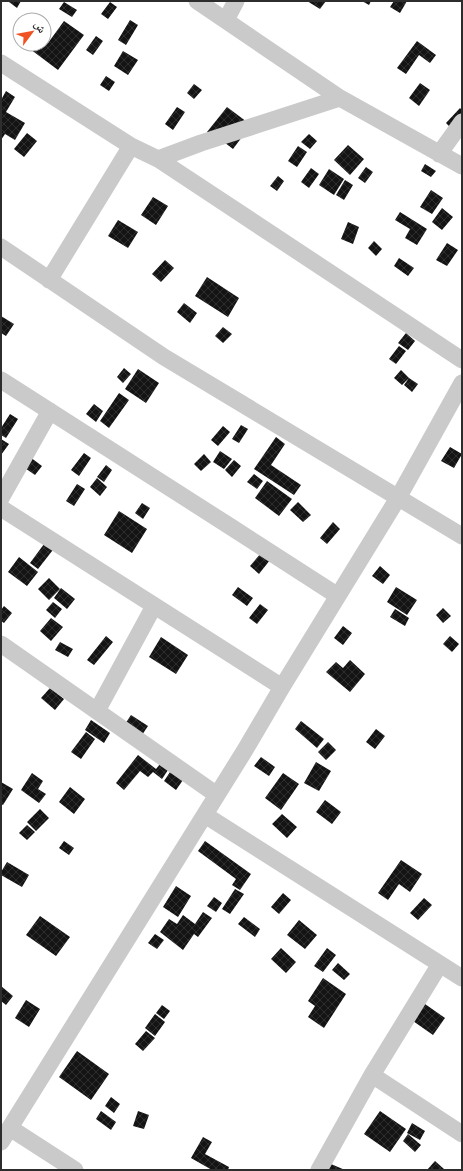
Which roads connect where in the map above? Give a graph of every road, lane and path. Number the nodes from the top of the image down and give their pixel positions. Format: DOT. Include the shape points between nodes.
graph roads {
  1 [pos="197,1"];
  2 [pos="236,1"];
  3 [pos="226,20"];
  4 [pos="1,62"];
  5 [pos="340,98"];
  6 [pos="462,122"];
  7 [pos="131,146"];
  8 [pos="439,154"];
  9 [pos="158,159"];
  10 [pos="462,166"];
  11 [pos="1,248"];
  12 [pos="49,280"];
  13 [pos="462,360"];
  14 [pos="1,380"];
  15 [pos="462,383"];
  16 [pos="50,412"];
  17 [pos="1,498"];
  18 [pos="398,498"];
  19 [pos="1,508"];
  20 [pos="462,536"];
  21 [pos="338,596"];
  22 [pos="154,606"];
  23 [pos="1,644"];
  24 [pos="282,687"];
  25 [pos="97,711"];
  26 [pos="217,795"];
  27 [pos="205,815"];
  28 [pos="440,964"];
  29 [pos="462,978"];
  30 [pos="372,1075"];
  31 [pos="462,1134"];
  32 [pos="5,1135"];
  33 [pos="75,1170"];
  34 [pos="319,1170"];
  1 -- 3 [label="street"];
  2 -- 3 [label="street"];
  3 -- 5 [label="street"];
  4 -- 7 [label="street"];
  5 -- 8 [label="street"];
  5 -- 9 [label="street"];
  6 -- 8 [label="street"];
  7 -- 9 [label="street"];
  7 -- 12 [label="street"];
  8 -- 10 [label="street"];
  9 -- 13 [label="street"];
  11 -- 12 [label="street"];
  12 -- 18 [label="street" via="164,358"];
  14 -- 16 [label="street"];
  15 -- 18 [label="street"];
  16 -- 17 [label="street"];
  16 -- 21 [label="street"];
  18 -- 20 [label="street"];
  18 -- 21 [label="street"];
  19 -- 22 [label="street"];
  21 -- 24 [label="street"];
  22 -- 24 [label="street"];
  22 -- 25 [label="street"];
  23 -- 25 [label="street"];
  24 -- 26 [label="street"];
  25 -- 26 [label="street"];
  26 -- 27 [label="street"];
  27 -- 28 [label="street"];
  27 -- 32 [label="street"];
  28 -- 29 [label="street"];
  28 -- 30 [label="street"];
  30 -- 31 [label="street"];
  30 -- 34 [label="street"];
  32 -- 33 [label="street"];
}
